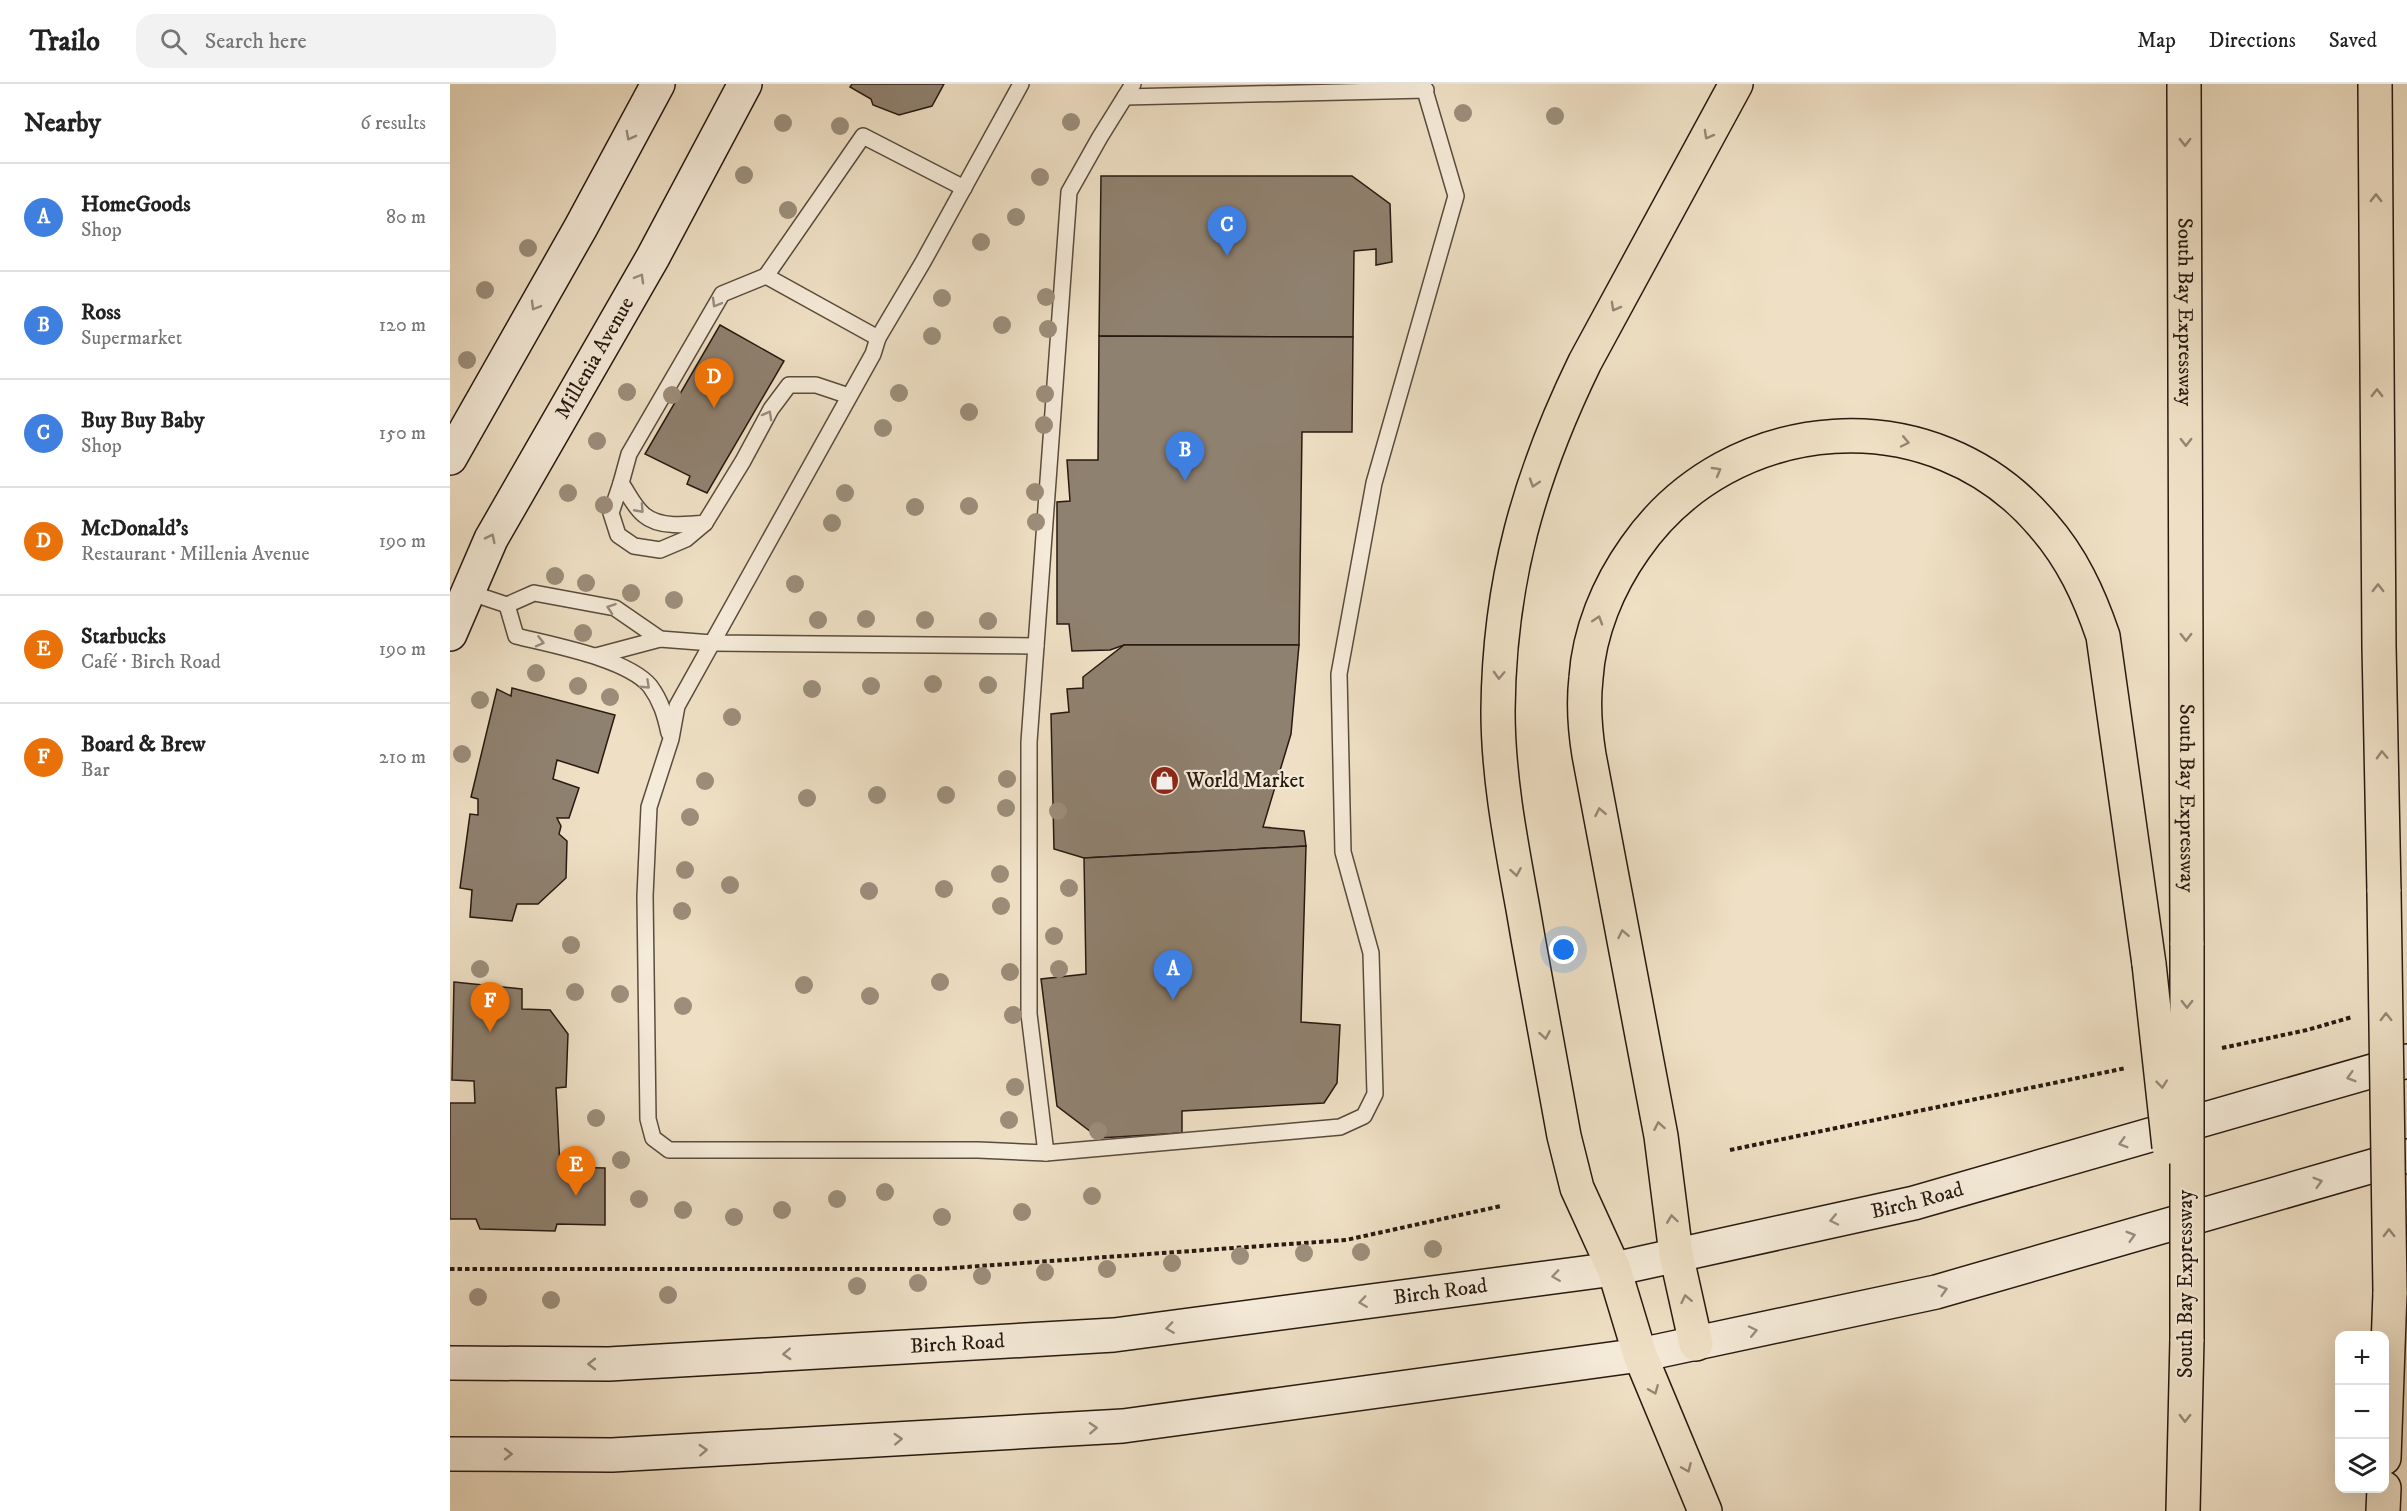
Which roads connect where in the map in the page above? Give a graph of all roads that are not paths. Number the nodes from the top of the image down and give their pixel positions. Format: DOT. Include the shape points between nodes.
graph roads {
  1 [pos="658,84"];
  2 [pos="745,84"];
  3 [pos="1021,84"];
  4 [pos="1736,84"];
  5 [pos="2184,84"];
  6 [pos="2375,84"];
  7 [pos="1425,87"];
  8 [pos="1129,91"];
  9 [pos="964,188"];
  10 [pos="766,276"];
  11 [pos="878,338"];
  12 [pos="849,396"];
  13 [pos="450,458"];
  14 [pos="621,483"];
  15 [pos="705,523"];
  16 [pos="459,589"];
  17 [pos="507,605"];
  18 [pos="450,634"];
  19 [pos="660,639"];
  20 [pos="712,643"];
  21 [pos="1036,646"];
  22 [pos="596,656"];
  23 [pos="671,739"];
  24 [pos="2395,885"];
  25 [pos="2407,1061"];
  26 [pos="1046,1153"];
  27 [pos="2407,1156"];
  28 [pos="1676,1254"];
  29 [pos="1614,1269"];
  30 [pos="2187,1306"];
  31 [pos="1696,1344"];
  32 [pos="1640,1354"];
  33 [pos="450,1363"];
  34 [pos="2386,1439"];
  35 [pos="450,1454"];
  36 [pos="2384,1493"];
  37 [pos="1705,1511"];
  38 [pos="2183,1511"];
  39 [pos="2383,1511"];
  1 -- 13 [label="main road, one-way"];
  16 -- 2 [label="main road, Millenia Avenue, one-way" via="653,257"];
  3 -- 9 [label="lane"];
  4 -- 29 [label="highway, one-way" via="1562,409 1526,507 1505,608 1498,712 1504,800 1564,1137 1577,1188"];
  5 -- 30 [label="highway, South Bay Expressway, one-way, bridge"];
  24 -- 6 [label="highway, one-way" via="2383,813"];
  7 -- 8 [label="lane"];
  7 -- 26 [label="lane" via="1456,196 1374,483 1339,674 1343,852 1371,953 1375,1094 1364,1116 1340,1127"];
  8 -- 21 [label="lane" via="1069,192"];
  9 -- 10 [label="lane" via="863,136"];
  9 -- 11 [label="lane"];
  10 -- 11 [label="lane"];
  10 -- 14 [label="lane, one-way" via="722,294 628,454"];
  11 -- 12 [label="lane"];
  15 -- 12 [label="lane, one-way" via="771,409 789,386 816,385"];
  12 -- 20 [label="lane"];
  14 -- 15 [label="lane, one-way" via="645,516 676,526"];
  14 -- 15 [label="lane" via="611,513 618,535 634,546 660,550 686,539"];
  16 -- 17 [label="lane"];
  16 -- 18 [label="main road, Millenia Avenue"];
  19 -- 17 [label="lane, one-way" via="615,608 534,593"];
  17 -- 22 [label="lane, one-way" via="516,636"];
  19 -- 20 [label="lane"];
  19 -- 22 [label="lane"];
  20 -- 21 [label="lane"];
  20 -- 23 [label="lane" via="677,706"];
  21 -- 26 [label="lane" via="1029,742 1028,993"];
  22 -- 23 [label="lane, one-way" via="648,684 664,708"];
  23 -- 26 [label="lane" via="649,807 648,1119 653,1138 669,1150"];
  34 -- 24 [label="highway, one-way, bridge"];
  25 -- 28 [label="main road, Birch Road, one-way" via="1914,1203"];
  31 -- 27 [label="main road, one-way" via="1936,1292"];
  28 -- 29 [label="main road, Birch Road"];
  28 -- 30 [label="highway, one-way, bridge" via="1661,1136 1589,755 1584,707 1591,646 1599,617 1625,561 1663,512 1711,474 1738,459 1795,441 1855,435 1885,438 1914,444 1970,466 1995,482 2042,523 2062,548 2093,605 2103,636 2149,964"];
  31 -- 28 [label="highway, one-way"];
  29 -- 32 [label="highway"];
  29 -- 33 [label="main road, Birch Road, one-way" via="1114,1335 609,1364"];
  30 -- 38 [label="highway, South Bay Expressway, one-way, bridge"];
  31 -- 32 [label="main road"];
  35 -- 32 [label="main road, one-way" via="612,1455 1123,1426"];
  32 -- 37 [label="highway, one-way"];
  36 -- 39 [label="highway"];
}
